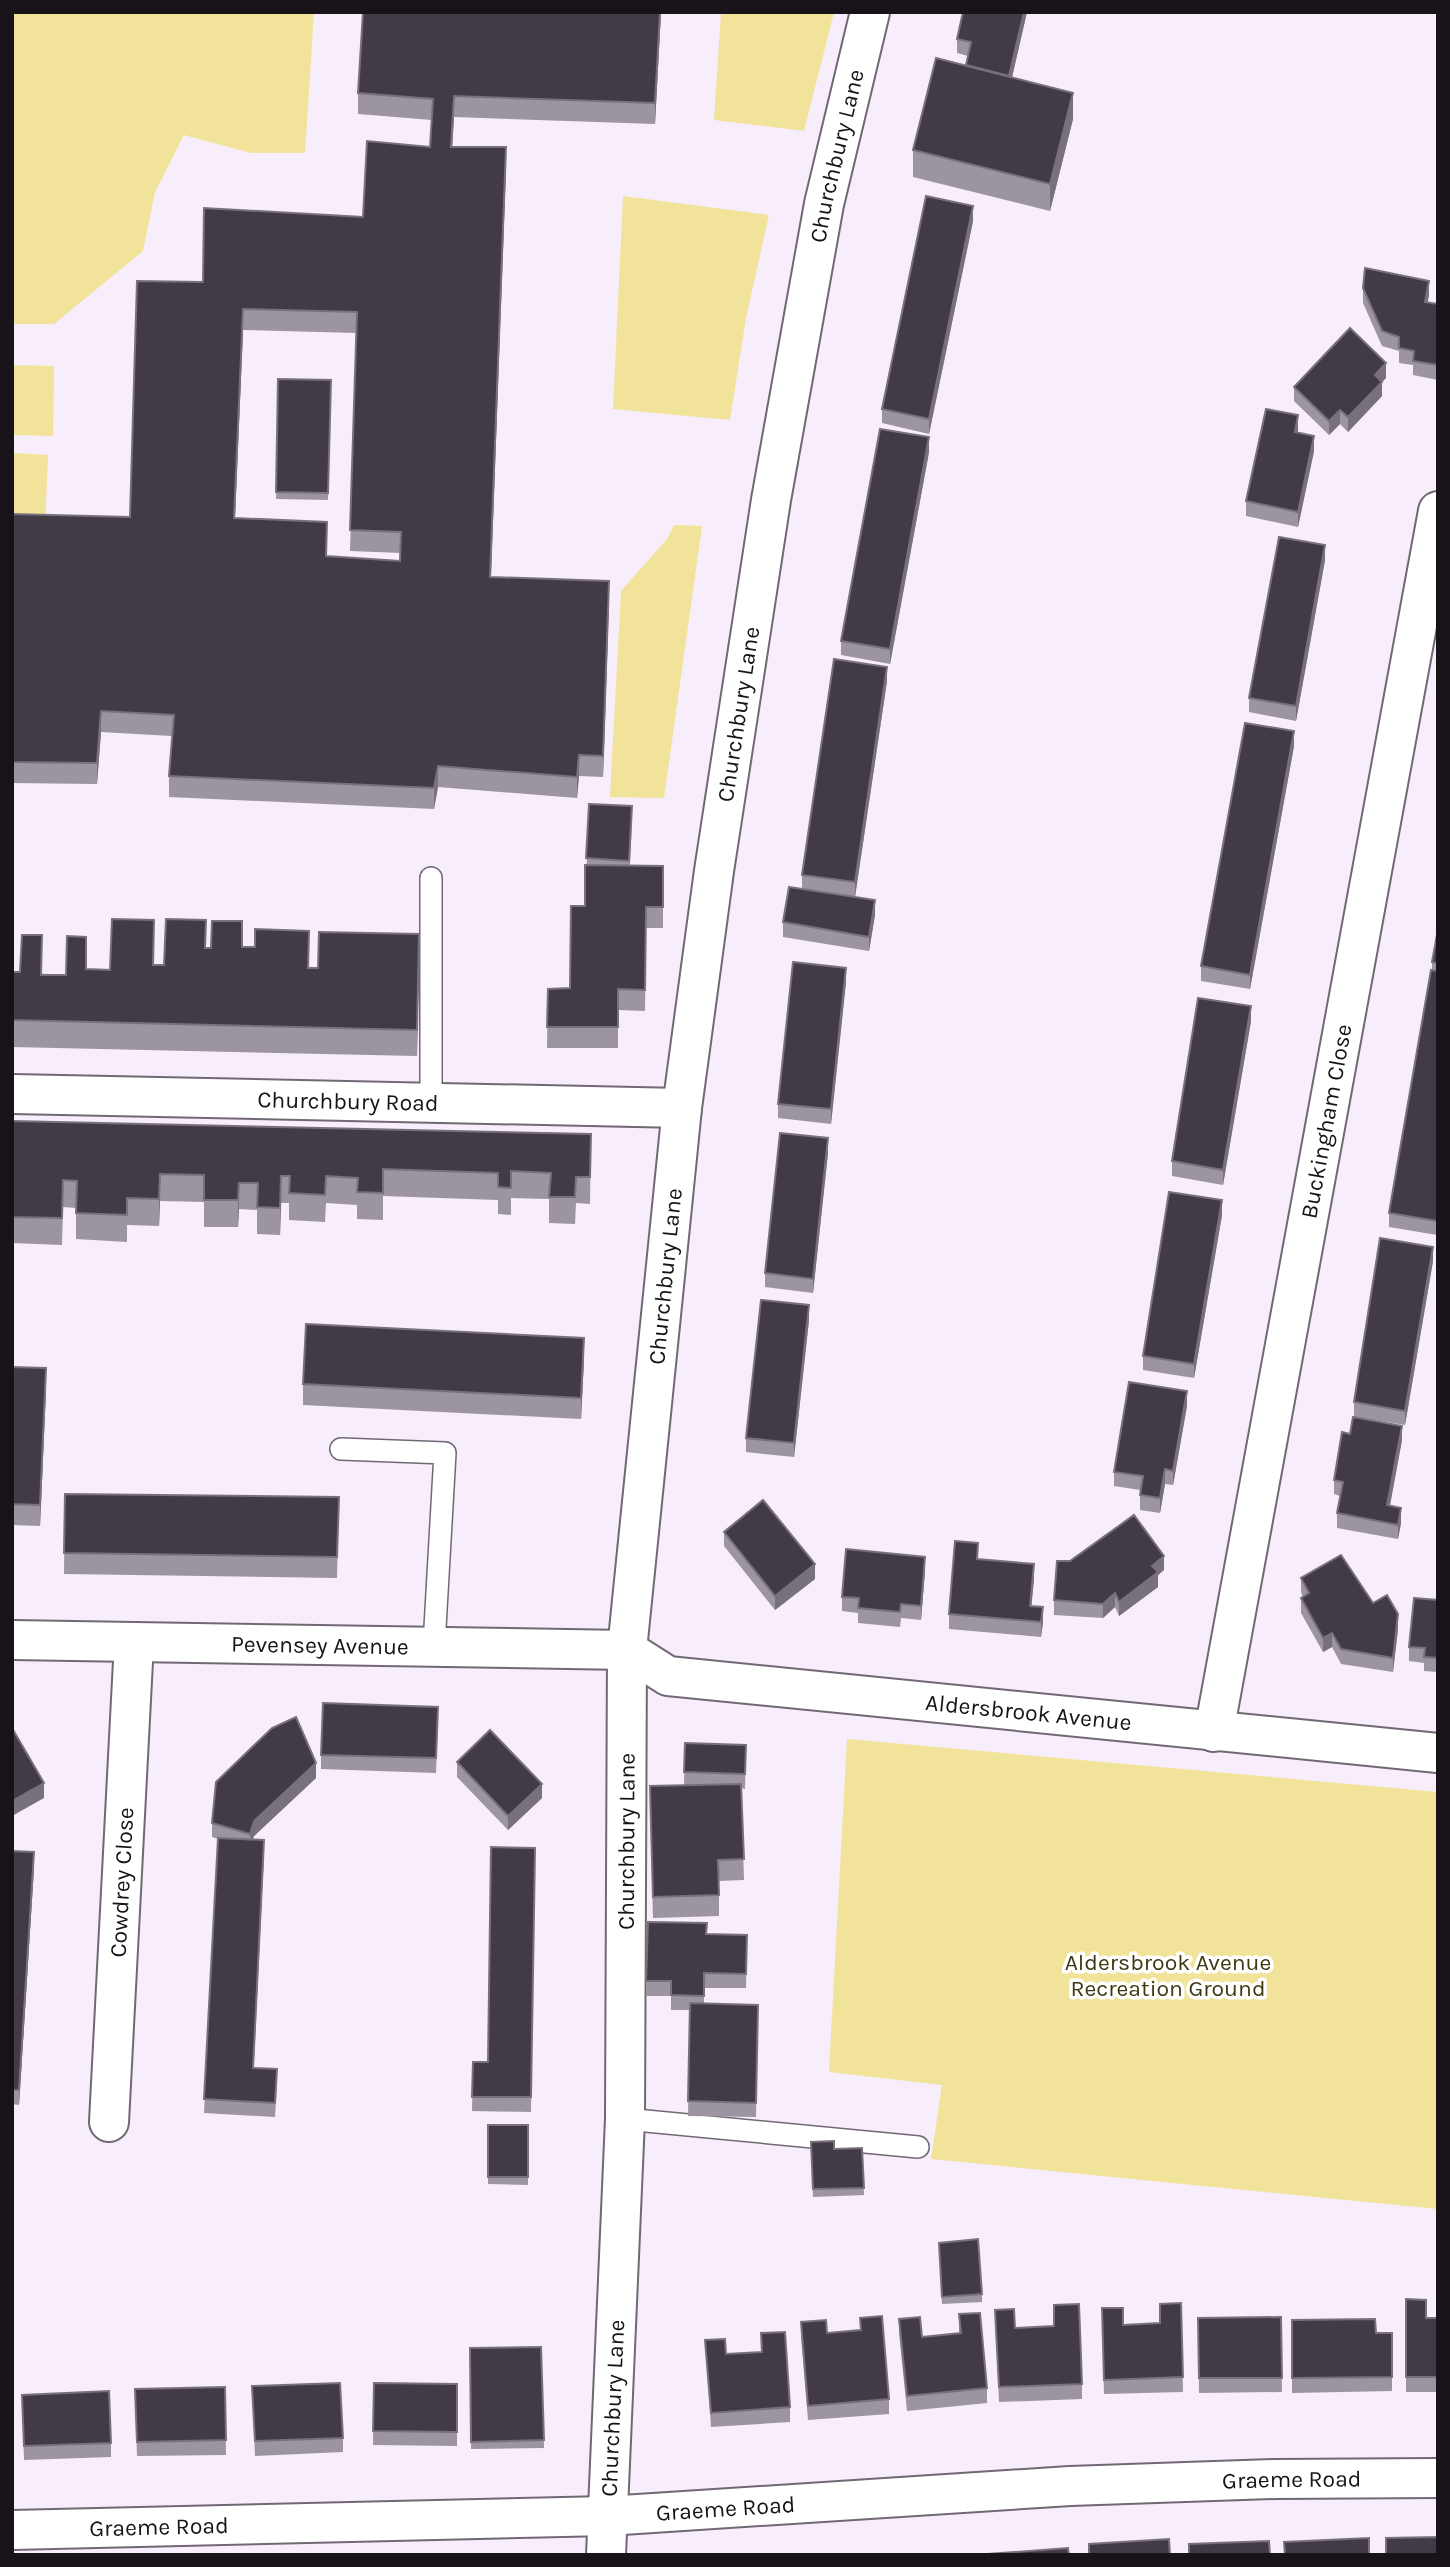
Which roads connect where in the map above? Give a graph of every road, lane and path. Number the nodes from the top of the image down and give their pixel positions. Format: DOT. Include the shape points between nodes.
graph roads {
  1 [pos="870,12"];
  2 [pos="1438,511"];
  3 [pos="431,878"];
  4 [pos="12,1094"];
  5 [pos="431,1102"];
  6 [pos="682,1108"];
  7 [pos="341,1449"];
  8 [pos="12,1640"];
  9 [pos="134,1642"];
  10 [pos="434,1645"];
  11 [pos="627,1650"];
  12 [pos="1214,1732"];
  13 [pos="1438,1753"];
  14 [pos="625,2119"];
  15 [pos="109,2122"];
  16 [pos="918,2147"];
  17 [pos="1438,2478"];
  18 [pos="607,2516"];
  19 [pos="12,2530"];
  20 [pos="606,2555"];
  1 -- 6 [label="street, Churchbury Lane" via="824,204 771,500"];
  2 -- 12 [label="street, Buckingham Close"];
  3 -- 5 [label="lane"];
  4 -- 5 [label="street, Churchbury Road"];
  5 -- 6 [label="street, Churchbury Road"];
  6 -- 11 [label="street, Churchbury Lane"];
  7 -- 10 [label="lane" via="445,1453"];
  8 -- 9 [label="street, Pevensey Avenue"];
  9 -- 10 [label="street, Pevensey Avenue"];
  9 -- 15 [label="street, Cowdrey Close"];
  10 -- 11 [label="street, Pevensey Avenue"];
  11 -- 12 [label="street, Aldersbrook Avenue" via="668,1676"];
  11 -- 14 [label="street, Churchbury Lane"];
  12 -- 13 [label="street, Aldersbrook Avenue"];
  14 -- 16 [label="lane"];
  14 -- 18 [label="street, Churchbury Lane"];
  17 -- 18 [label="street, Graeme Road" via="1070,2486"];
  18 -- 19 [label="street, Graeme Road"];
  18 -- 20 [label="street, Churchbury Lane"];
}
